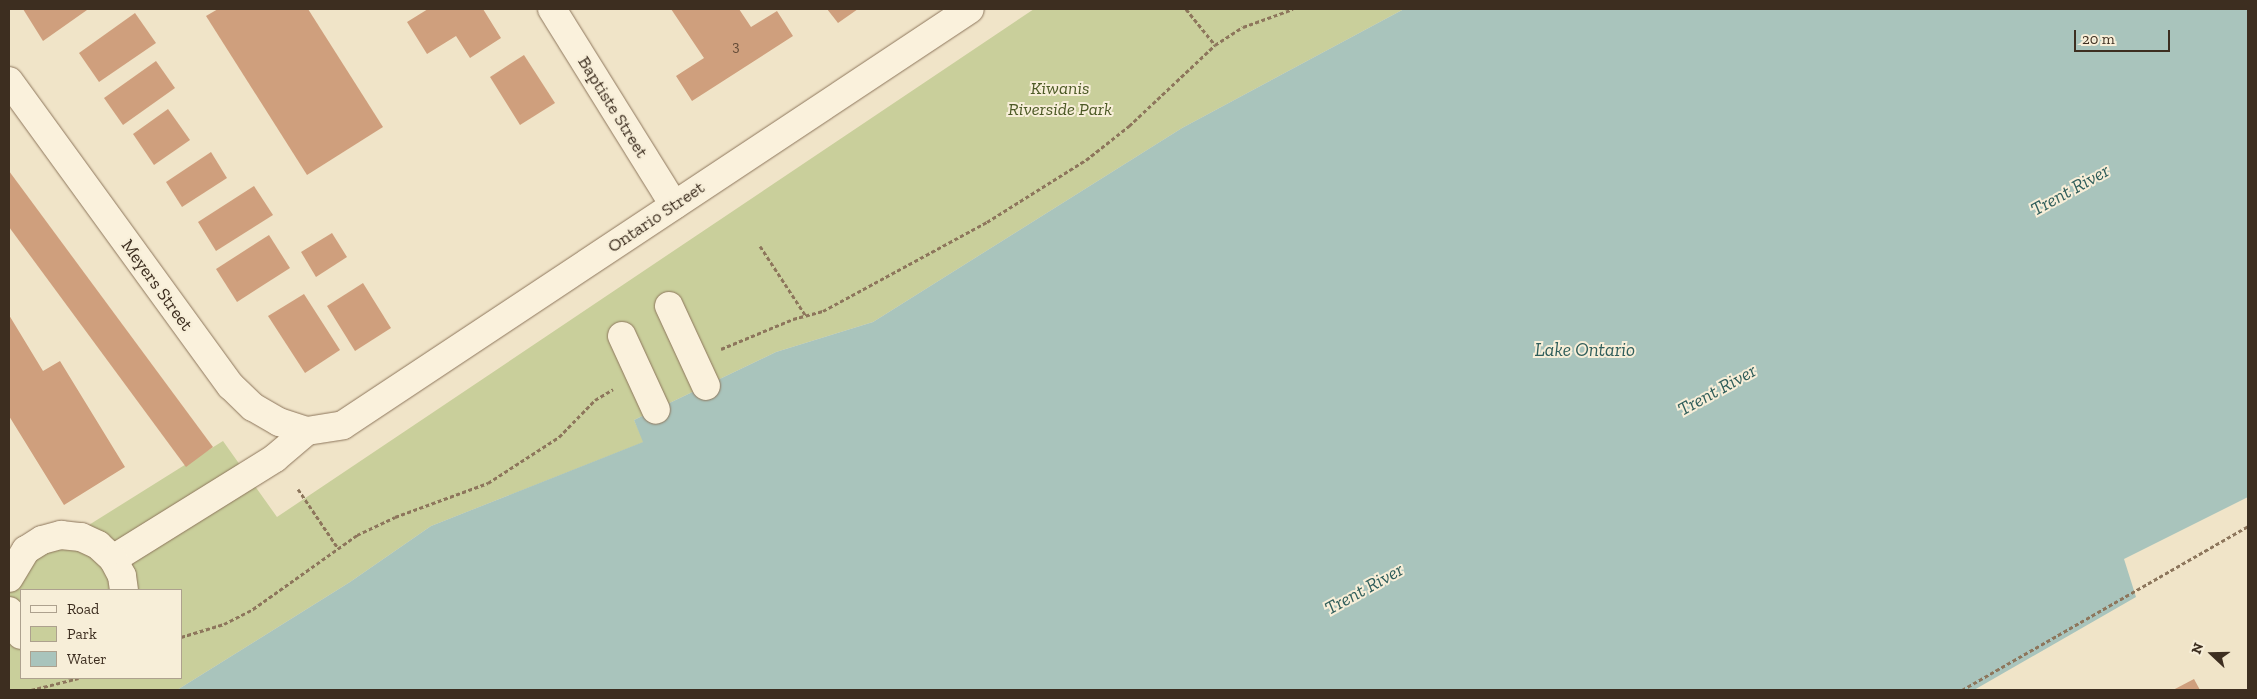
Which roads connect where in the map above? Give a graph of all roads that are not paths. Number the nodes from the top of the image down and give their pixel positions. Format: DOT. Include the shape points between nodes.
graph roads {
  1 [pos="552,9"];
  2 [pos="970,9"];
  3 [pos="9,81"];
  4 [pos="674,205"];
  5 [pos="669,306"];
  6 [pos="622,336"];
  7 [pos="706,386"];
  8 [pos="656,410"];
  9 [pos="343,425"];
  10 [pos="307,431"];
  11 [pos="113,559"];
  12 [pos="9,578"];
  13 [pos="124,589"];
  14 [pos="9,611"];
  15 [pos="20,633"];
  1 -- 4 [label="street, Baptiste Street"];
  2 -- 4 [label="street, Ontario Street"];
  3 -- 10 [label="street, Meyers Street" via="231,386 253,406 279,422"];
  4 -- 9 [label="street, Ontario Street"];
  5 -- 7 [label="street"];
  6 -- 8 [label="street"];
  9 -- 10 [label="street, Meyers Street"];
  10 -- 11 [label="street" via="275,458"];
  11 -- 12 [label="street" via="98,545 81,537 62,535 42,540 26,550"];
  11 -- 13 [label="street" via="122,576"];
  14 -- 15 [label="street"];
}
